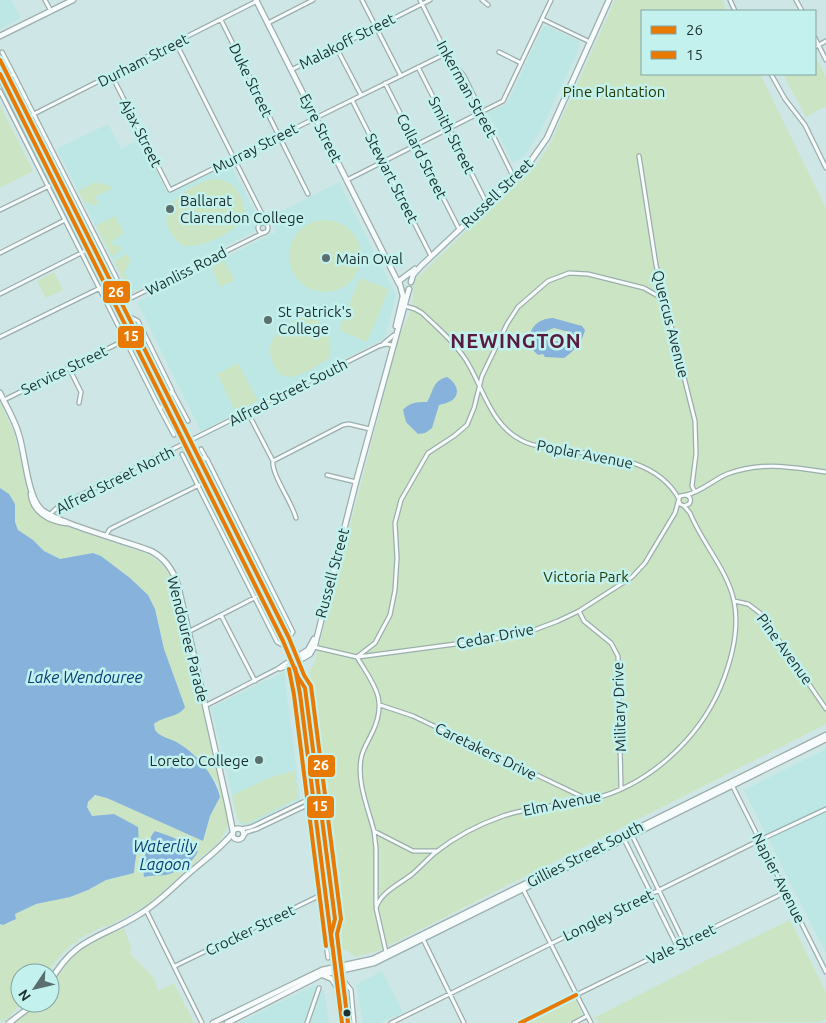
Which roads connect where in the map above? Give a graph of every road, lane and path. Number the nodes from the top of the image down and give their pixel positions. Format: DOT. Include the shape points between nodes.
graph roads {
  1 [pos="45,0"];
  2 [pos="73,0"];
  3 [pos="314,0"];
  4 [pos="362,0"];
  5 [pos="430,0"];
  6 [pos="482,0"];
  7 [pos="551,0"];
  8 [pos="609,0"];
  9 [pos="257,1"];
  10 [pos="421,2"];
  11 [pos="488,5"];
  12 [pos="51,11"];
  13 [pos="542,19"];
  14 [pos="221,20"];
  15 [pos="268,23"];
  16 [pos="376,27"];
  17 [pos="0,36"];
  18 [pos="590,42"];
  19 [pos="826,42"];
  20 [pos="176,44"];
  21 [pos="817,46"];
  22 [pos="335,47"];
  23 [pos="2,52"];
  24 [pos="499,52"];
  25 [pos="447,53"];
  26 [pos="0,60"];
  27 [pos="826,60"];
  28 [pos="521,63"];
  29 [pos="418,67"];
  30 [pos="291,70"];
  31 [pos="14,75"];
  32 [pos="772,75"];
  33 [pos="7,76"];
  34 [pos="112,76"];
  35 [pos="401,76"];
  36 [pos="0,77"];
  37 [pos="385,83"];
  38 [pos="0,92"];
  39 [pos="361,96"];
  40 [pos="352,100"];
  41 [pos="482,112"];
  42 [pos="34,114"];
  43 [pos="315,117"];
  44 [pos="28,118"];
  45 [pos="449,128"];
  46 [pos="279,135"];
  47 [pos="416,145"];
  48 [pos="639,156"];
  49 [pos="233,158"];
  50 [pos="383,161"];
  51 [pos="826,168"];
  52 [pos="514,178"];
  53 [pos="347,180"];
  54 [pos="54,183"];
  55 [pos="48,186"];
  56 [pos="170,190"];
  57 [pos="308,194"];
  58 [pos="487,204"];
  59 [pos="0,210"];
  60 [pos="260,213"];
  61 [pos="65,220"];
  62 [pos="267,224"];
  63 [pos="259,226"];
  64 [pos="459,229"];
  65 [pos="265,232"];
  66 [pos="251,238"];
  67 [pos="93,247"];
  68 [pos="87,250"];
  69 [pos="0,252"];
  70 [pos="81,254"];
  71 [pos="385,256"];
  72 [pos="431,256"];
  73 [pos="421,266"];
  74 [pos="404,277"];
  75 [pos="411,282"];
  76 [pos="105,285"];
  77 [pos="400,285"];
  78 [pos="99,288"];
  79 [pos="409,289"];
  80 [pos="116,291"];
  81 [pos="0,294"];
  82 [pos="122,303"];
  83 [pos="403,305"];
  84 [pos="665,307"];
  85 [pos="128,316"];
  86 [pos="0,337"];
  87 [pos="125,340"];
  88 [pos="394,340"];
  89 [pos="381,346"];
  90 [pos="69,368"];
  91 [pos="479,386"];
  92 [pos="172,390"];
  93 [pos="0,393"];
  94 [pos="169,398"];
  95 [pos="4,400"];
  96 [pos="79,403"];
  97 [pos="159,407"];
  98 [pos="166,407"];
  99 [pos="248,413"];
  100 [pos="188,421"];
  101 [pos="371,429"];
  102 [pos="174,435"];
  103 [pos="191,441"];
  104 [pos="184,444"];
  105 [pos="201,448"];
  106 [pos="182,454"];
  107 [pos="199,457"];
  108 [pos="206,459"];
  109 [pos="273,461"];
  110 [pos="826,472"];
  111 [pos="327,475"];
  112 [pos="356,482"];
  113 [pos="204,483"];
  114 [pos="198,485"];
  115 [pos="673,490"];
  116 [pos="695,492"];
  117 [pos="685,495"];
  118 [pos="690,498"];
  119 [pos="679,500"];
  120 [pos="689,504"];
  121 [pos="684,506"];
  122 [pos="675,512"];
  123 [pos="690,513"];
  124 [pos="48,516"];
  125 [pos="296,518"];
  126 [pos="106,535"];
  127 [pos="260,595"];
  128 [pos="255,598"];
  129 [pos="734,601"];
  130 [pos="579,611"];
  131 [pos="221,615"];
  132 [pos="188,632"];
  133 [pos="290,638"];
  134 [pos="313,646"];
  135 [pos="286,648"];
  136 [pos="357,657"];
  137 [pos="299,658"];
  138 [pos="293,662"];
  139 [pos="255,681"];
  140 [pos="380,704"];
  141 [pos="205,706"];
  142 [pos="826,709"];
  143 [pos="826,737"];
  144 [pos="317,752"];
  145 [pos="732,784"];
  146 [pos="621,788"];
  147 [pos="320,798"];
  148 [pos="313,800"];
  149 [pos="590,800"];
  150 [pos="306,805"];
  151 [pos="826,809"];
  152 [pos="230,817"];
  153 [pos="241,829"];
  154 [pos="374,831"];
  155 [pos="233,832"];
  156 [pos="631,833"];
  157 [pos="242,837"];
  158 [pos="624,837"];
  159 [pos="237,839"];
  160 [pos="760,840"];
  161 [pos="223,844"];
  162 [pos="437,851"];
  163 [pos="523,888"];
  164 [pos="659,890"];
  165 [pos="786,892"];
  166 [pos="325,893"];
  167 [pos="652,894"];
  168 [pos="319,896"];
  169 [pos="376,908"];
  170 [pos="146,910"];
  171 [pos="336,934"];
  172 [pos="422,937"];
  173 [pos="684,942"];
  174 [pos="551,944"];
  175 [pos="677,946"];
  176 [pos="386,952"];
  177 [pos="328,958"];
  178 [pos="60,966"];
  179 [pos="175,966"];
  180 [pos="338,968"];
  181 [pos="826,972"];
  182 [pos="321,975"];
  183 [pos="342,979"];
  184 [pos="319,988"];
  185 [pos="338,989"];
  186 [pos="450,993"];
  187 [pos="576,995"];
  188 [pos="22,1013"];
  189 [pos="234,1013"];
  190 [pos="587,1016"];
  191 [pos="237,1018"];
  192 [pos="9,1023"];
  193 [pos="202,1023"];
  194 [pos="214,1023"];
  195 [pos="227,1023"];
  196 [pos="307,1023"];
  197 [pos="342,1023"];
  198 [pos="348,1023"];
  199 [pos="354,1023"];
  200 [pos="391,1023"];
  201 [pos="464,1023"];
  202 [pos="520,1023"];
  203 [pos="574,1023"];
  204 [pos="591,1023"];
  1 -- 12 [label="street"];
  2 -- 12 [label="main road"];
  3 -- 15 [label="street"];
  4 -- 16 [label="street"];
  5 -- 10 [label="street, Malakoff Street"];
  6 -- 11 [label="street"];
  7 -- 13 [label="street"];
  8 -- 18 [label="main road, Russell Street"];
  9 -- 14 [label="street, Durham Street"];
  9 -- 15 [label="main road, Eyre Street"];
  10 -- 16 [label="street, Malakoff Street"];
  10 -- 25 [label="street, Inkerman Street"];
  12 -- 17 [label="main road"];
  13 -- 18 [label="street"];
  13 -- 28 [label="street"];
  14 -- 20 [label="street, Durham Street"];
  14 -- 46 [label="street, Duke Street"];
  15 -- 30 [label="main road, Eyre Street"];
  16 -- 22 [label="street, Malakoff Street"];
  16 -- 35 [label="street"];
  18 -- 52 [label="main road, Russell Street" via="544,144"];
  19 -- 21 [label="street"];
  20 -- 34 [label="street, Durham Street"];
  20 -- 49 [label="street"];
  21 -- 27 [label="street"];
  22 -- 30 [label="street, Malakoff Street"];
  22 -- 39 [label="street"];
  23 -- 31 [label="street"];
  24 -- 28 [label="street"];
  25 -- 29 [label="street, Murray Street"];
  25 -- 41 [label="street, Inkerman Street" via="464,76"];
  26 -- 33 [label="main road"];
  28 -- 41 [label="street" via="503,101"];
  29 -- 35 [label="street, Murray Street"];
  29 -- 45 [label="street, Smith Street"];
  30 -- 43 [label="main road, Eyre Street"];
  31 -- 33 [label="street"];
  31 -- 42 [label="street"];
  32 -- 51 [label="street" via="786,102 802,121"];
  33 -- 44 [label="main road"];
  34 -- 42 [label="street, Durham Street"];
  34 -- 56 [label="street, Ajax Street"];
  35 -- 37 [label="street, Murray Street"];
  36 -- 54 [label="main road"];
  37 -- 39 [label="street, Murray Street"];
  37 -- 47 [label="street, Collard Street"];
  38 -- 55 [label="street"];
  39 -- 40 [label="street, Murray Street"];
  40 -- 43 [label="street, Murray Street"];
  40 -- 50 [label="street, Stewart Street"];
  41 -- 45 [label="street"];
  41 -- 52 [label="street, Inkerman Street"];
  42 -- 44 [label="street, Durham Street"];
  42 -- 80 [label="street" via="117,279"];
  43 -- 46 [label="street, Murray Street"];
  43 -- 53 [label="main road, Eyre Street"];
  44 -- 67 [label="main road"];
  45 -- 47 [label="street"];
  45 -- 58 [label="street, Smith Street"];
  46 -- 49 [label="street, Murray Street"];
  46 -- 57 [label="street, Duke Street"];
  47 -- 50 [label="street"];
  47 -- 64 [label="street, Collard Street"];
  48 -- 84 [label="street, Quercus Avenue"];
  49 -- 56 [label="street, Murray Street"];
  49 -- 60 [label="street"];
  50 -- 53 [label="street"];
  50 -- 72 [label="street, Stewart Street"];
  52 -- 58 [label="main road, Russell Street"];
  53 -- 71 [label="main road, Eyre Street"];
  54 -- 55 [label="street"];
  54 -- 68 [label="main road"];
  55 -- 59 [label="street"];
  55 -- 61 [label="street"];
  58 -- 64 [label="main road, Russell Street"];
  60 -- 62 [label="street"];
  60 -- 63 [label="street"];
  61 -- 69 [label="street"];
  61 -- 70 [label="street"];
  62 -- 63 [label="street"];
  62 -- 65 [label="street"];
  63 -- 65 [label="street" via="260,231"];
  63 -- 66 [label="street"];
  64 -- 72 [label="main road, Russell Street"];
  65 -- 66 [label="street, Wanliss Road"];
  66 -- 82 [label="street, Wanliss Road"];
  67 -- 68 [label="street"];
  67 -- 80 [label="main road"];
  68 -- 70 [label="street"];
  68 -- 76 [label="main road"];
  70 -- 78 [label="street"];
  70 -- 81 [label="street"];
  71 -- 74 [label="main road, Eyre Street" via="396,272"];
  71 -- 77 [label="main road, Eyre Street"];
  72 -- 73 [label="main road, Russell Street"];
  73 -- 74 [label="main road, Russell Street"];
  73 -- 75 [label="main road, Russell Street"];
  74 -- 75 [label="main road"];
  74 -- 77 [label="main road"];
  75 -- 79 [label="main road"];
  76 -- 78 [label="street"];
  76 -- 98 [label="main road"];
  77 -- 79 [label="main road" via="404,290"];
  77 -- 83 [label="main road, Russell Street"];
  78 -- 86 [label="street"];
  78 -- 87 [label="street"];
  79 -- 83 [label="main road, Russell Street"];
  80 -- 82 [label="main road"];
  82 -- 85 [label="main road"];
  83 -- 88 [label="main road, Russell Street"];
  83 -- 91 [label="street, Poplar Avenue" via="422,313 457,347"];
  84 -- 91 [label="street" via="651,292 616,280 588,274 559,276 518,307"];
  84 -- 116 [label="street, Quercus Avenue" via="695,421 696,454 692,486"];
  85 -- 92 [label="street" via="138,321"];
  85 -- 94 [label="main road"];
  87 -- 90 [label="street, Service Street"];
  87 -- 97 [label="street"];
  88 -- 89 [label="street"];
  88 -- 89 [label="street, Alfred Street South"];
  88 -- 101 [label="main road, Russell Street"];
  89 -- 99 [label="street, Alfred Street South"];
  90 -- 95 [label="street, Service Street"];
  90 -- 96 [label="street" via="80,391"];
  91 -- 115 [label="street, Poplar Avenue" via="498,419 520,440 536,446 637,464 657,475"];
  91 -- 136 [label="street" via="467,425 428,453 402,500 395,523 395,590 390,615 375,643"];
  92 -- 94 [label="street"];
  92 -- 100 [label="street"];
  93 -- 95 [label="main road, Wendouree Parade"];
  94 -- 103 [label="main road"];
  95 -- 124 [label="main road, Wendouree Parade" via="19,433 31,488 39,506"];
  97 -- 98 [label="street"];
  97 -- 102 [label="street"];
  98 -- 104 [label="main road"];
  99 -- 103 [label="street, Alfred Street South"];
  99 -- 109 [label="street"];
  101 -- 109 [label="street" via="343,425"];
  101 -- 112 [label="main road, Russell Street"];
  103 -- 104 [label="street, Alfred Street South"];
  103 -- 107 [label="main road"];
  104 -- 113 [label="main road"];
  104 -- 124 [label="street, Alfred Street North" via="60,506"];
  105 -- 108 [label="street"];
  106 -- 114 [label="street"];
  107 -- 108 [label="street"];
  107 -- 133 [label="main road"];
  108 -- 133 [label="street" via="292,632"];
  109 -- 125 [label="street"];
  110 -- 116 [label="street" via="789,466 756,467 727,474"];
  111 -- 112 [label="street"];
  112 -- 134 [label="main road, Russell Street"];
  113 -- 114 [label="street"];
  113 -- 127 [label="main road"];
  114 -- 126 [label="street" via="110,529"];
  114 -- 128 [label="street"];
  115 -- 117 [label="street, Poplar Avenue"];
  115 -- 119 [label="street, Poplar Avenue"];
  116 -- 117 [label="street"];
  116 -- 118 [label="street"];
  117 -- 118 [label="street, Poplar Avenue"];
  117 -- 119 [label="street"];
  118 -- 120 [label="street"];
  119 -- 121 [label="street, Poplar Avenue"];
  119 -- 122 [label="street, Cedar Drive"];
  120 -- 121 [label="street, Cedar Drive"];
  120 -- 123 [label="street"];
  121 -- 122 [label="street, Cedar Drive"];
  121 -- 123 [label="street"];
  122 -- 130 [label="street, Cedar Drive" via="646,563"];
  123 -- 129 [label="street"];
  124 -- 126 [label="main road, Wendouree Parade"];
  126 -- 132 [label="main road, Wendouree Parade" via="151,550 166,562 176,581"];
  127 -- 128 [label="street"];
  127 -- 135 [label="main road"];
  128 -- 131 [label="street"];
  128 -- 135 [label="street" via="277,642"];
  129 -- 142 [label="street, Pine Avenue" via="751,605 760,613"];
  129 -- 146 [label="street, Elm Avenue" via="736,629 732,651 710,709 667,759"];
  130 -- 136 [label="street, Cedar Drive" via="526,633"];
  130 -- 146 [label="street, Military Drive" via="588,625 611,643 618,656"];
  131 -- 132 [label="street"];
  131 -- 139 [label="street"];
  132 -- 141 [label="main road, Wendouree Parade"];
  133 -- 137 [label="main road"];
  134 -- 136 [label="street"];
  134 -- 137 [label="main road, Russell Street"];
  135 -- 138 [label="main road"];
  136 -- 140 [label="street" via="376,689"];
  137 -- 138 [label="main road, Russell Street"];
  137 -- 144 [label="main road"];
  138 -- 139 [label="street"];
  138 -- 148 [label="main road"];
  139 -- 141 [label="street"];
  140 -- 149 [label="street, Caretakers Drive" via="413,716"];
  140 -- 154 [label="street" via="374,728 360,758 362,787"];
  141 -- 152 [label="main road, Wendouree Parade"];
  143 -- 145 [label="main road, Gillies Street South"];
  144 -- 147 [label="main road"];
  144 -- 171 [label="street" via="341,919"];
  145 -- 156 [label="main road, Gillies Street South"];
  145 -- 160 [label="street, Napier Avenue"];
  146 -- 149 [label="street, Elm Avenue"];
  147 -- 148 [label="street"];
  147 -- 171 [label="main road"];
  148 -- 150 [label="street"];
  148 -- 153 [label="street"];
  148 -- 166 [label="main road"];
  149 -- 162 [label="street, Elm Avenue" via="503,816"];
  150 -- 157 [label="street"];
  150 -- 168 [label="street"];
  151 -- 160 [label="street, Longley Street"];
  152 -- 153 [label="main road, Wendouree Parade"];
  152 -- 155 [label="main road, Wendouree Parade"];
  153 -- 155 [label="main road"];
  153 -- 157 [label="main road"];
  154 -- 162 [label="street" via="413,851"];
  154 -- 169 [label="street"];
  155 -- 159 [label="main road"];
  155 -- 161 [label="main road"];
  156 -- 158 [label="main road, Gillies Street South"];
  156 -- 164 [label="street"];
  157 -- 159 [label="main road"];
  158 -- 163 [label="main road, Gillies Street South"];
  158 -- 167 [label="street"];
  159 -- 161 [label="main road"];
  160 -- 164 [label="street, Longley Street"];
  160 -- 165 [label="street, Napier Avenue"];
  161 -- 170 [label="main road"];
  162 -- 169 [label="street, Elm Avenue" via="388,891"];
  163 -- 172 [label="main road, Gillies Street South"];
  163 -- 174 [label="street"];
  164 -- 167 [label="street, Longley Street"];
  164 -- 173 [label="street"];
  165 -- 173 [label="street, Vale Street"];
  165 -- 181 [label="street, Napier Avenue"];
  166 -- 168 [label="street, Crocker Street"];
  166 -- 180 [label="main road"];
  167 -- 174 [label="street, Longley Street"];
  167 -- 175 [label="street"];
  168 -- 177 [label="street"];
  168 -- 179 [label="street, Crocker Street"];
  169 -- 176 [label="street"];
  170 -- 178 [label="main road" via="81,945"];
  170 -- 179 [label="street"];
  171 -- 180 [label="main road"];
  172 -- 176 [label="main road, Gillies Street South"];
  172 -- 180 [label="main road, Gillies Street South" via="370,965"];
  172 -- 186 [label="street"];
  173 -- 175 [label="street, Vale Street"];
  174 -- 186 [label="street, Longley Street"];
  174 -- 187 [label="street"];
  175 -- 187 [label="street, Vale Street"];
  176 -- 180 [label="main road, Gillies Street South"];
  179 -- 193 [label="street"];
  180 -- 182 [label="main road"];
  180 -- 183 [label="main road"];
  180 -- 185 [label="main road"];
  180 -- 189 [label="main road" via="312,974"];
  182 -- 185 [label="main road" via="332,979"];
  182 -- 191 [label="main road"];
  183 -- 198 [label="main road"];
  183 -- 199 [label="street" via="351,990"];
  184 -- 196 [label="street"];
  185 -- 197 [label="main road"];
  186 -- 200 [label="street, Longley Street"];
  186 -- 201 [label="street"];
  187 -- 190 [label="street"];
  187 -- 202 [label="street, Vale Street"];
  188 -- 192 [label="main road"];
  189 -- 191 [label="main road"];
  189 -- 194 [label="main road"];
  190 -- 203 [label="street"];
  190 -- 204 [label="street"];
  191 -- 195 [label="main road"];
}
